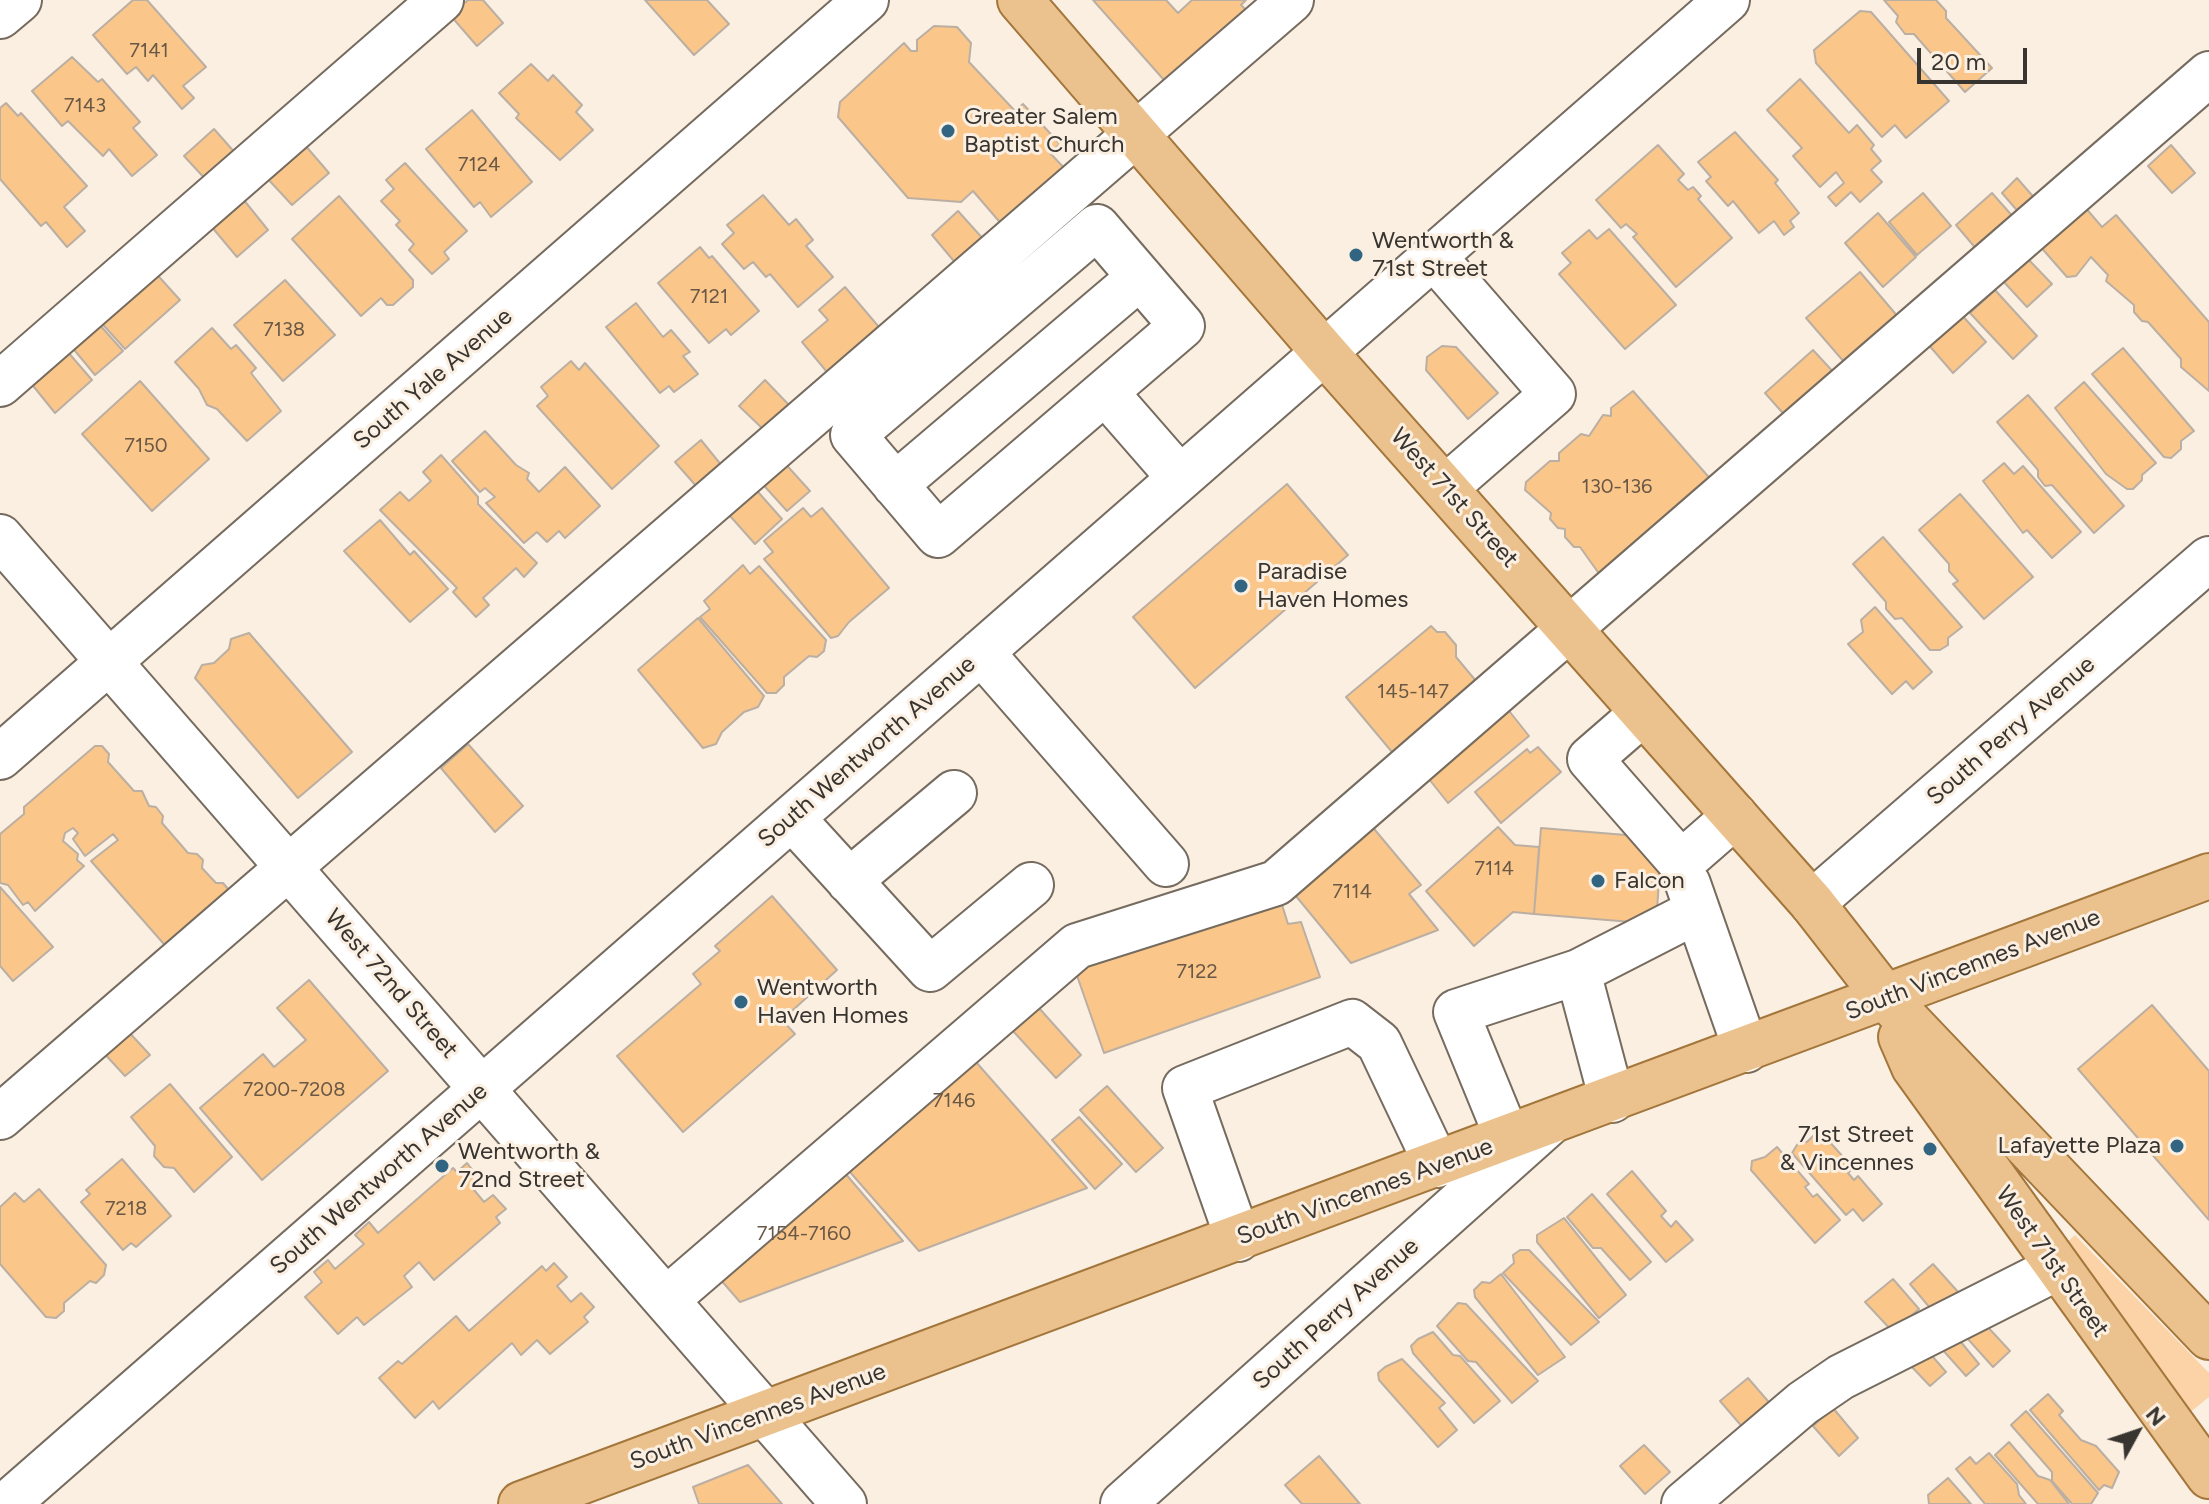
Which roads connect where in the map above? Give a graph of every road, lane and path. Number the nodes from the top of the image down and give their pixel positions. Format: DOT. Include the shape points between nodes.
graph roads {
  1 [pos="19,0"];
  2 [pos="441,0"];
  3 [pos="866,0"];
  4 [pos="1020,0"];
  5 [pos="1291,0"];
  6 [pos="1727,0"];
  7 [pos="0,16"];
  8 [pos="2209,74"];
  9 [pos="1136,134"];
  10 [pos="1434,257"];
  11 [pos="990,261"];
  12 [pos="1140,277"];
  13 [pos="1018,294"];
  14 [pos="1324,352"];
  15 [pos="0,384"];
  16 [pos="1105,392"];
  17 [pos="1180,478"];
  18 [pos="895,485"];
  19 [pos="1445,488"];
  20 [pos="0,537"];
  21 [pos="2209,559"];
  22 [pos="1569,628"];
  23 [pos="981,652"];
  24 [pos="109,662"];
  25 [pos="1643,713"];
  26 [pos="0,757"];
  27 [pos="954,793"];
  28 [pos="1735,816"];
  29 [pos="792,818"];
  30 [pos="1681,863"];
  31 [pos="1166,864"];
  32 [pos="289,867"];
  33 [pos="2209,876"];
  34 [pos="849,881"];
  35 [pos="1031,885"];
  36 [pos="1812,903"];
  37 [pos="1697,911"];
  38 [pos="1578,972"];
  39 [pos="1886,998"];
  40 [pos="1746,1050"];
  41 [pos="482,1088"];
  42 [pos="1612,1100"];
  43 [pos="0,1117"];
  44 [pos="1549,1123"];
  45 [pos="1508,1139"];
  46 [pos="1437,1165"];
  47 [pos="1238,1239"];
  48 [pos="2057,1268"];
  49 [pos="667,1299"];
  50 [pos="2209,1337"];
  51 [pos="767,1414"];
  52 [pos="2209,1476"];
  53 [pos="7,1504"];
  54 [pos="521,1504"];
  55 [pos="844,1504"];
  56 [pos="1123,1504"];
  57 [pos="1684,1504"];
  1 -- 7 [label="street"];
  2 -- 15 [label="street"];
  3 -- 24 [label="street, South Yale Avenue"];
  4 -- 9 [label="main road, West 71st Street"];
  5 -- 9 [label="street"];
  6 -- 10 [label="street, South Wentworth Avenue"];
  8 -- 22 [label="street"];
  9 -- 11 [label="street"];
  9 -- 14 [label="main road, West 71st Street"];
  10 -- 14 [label="street, South Wentworth Avenue"];
  10 -- 19 [label="street" via="1553,394"];
  11 -- 13 [label="street"];
  11 -- 32 [label="street"];
  12 -- 13 [label="street" via="1097,227"];
  12 -- 16 [label="street" via="1182,326"];
  12 -- 18 [label="street"];
  13 -- 18 [label="street" via="853,435"];
  14 -- 17 [label="street, South Wentworth Avenue"];
  14 -- 19 [label="main road, West 71st Street"];
  16 -- 17 [label="street"];
  16 -- 18 [label="street" via="938,535"];
  17 -- 23 [label="street, South Wentworth Avenue"];
  19 -- 22 [label="main road, West 71st Street"];
  20 -- 24 [label="street, West 72nd Street"];
  21 -- 36 [label="street, South Perry Avenue"];
  22 -- 25 [label="main road, West 71st Street"];
  22 -- 49 [label="street" via="1276,883 1077,946"];
  23 -- 29 [label="street, South Wentworth Avenue"];
  23 -- 31 [label="street"];
  24 -- 26 [label="street, South Yale Avenue"];
  24 -- 32 [label="street, West 72nd Street"];
  25 -- 28 [label="main road, West 71st Street"];
  25 -- 30 [label="street" via="1590,759"];
  27 -- 34 [label="street"];
  28 -- 30 [label="street"];
  28 -- 36 [label="main road, West 71st Street"];
  29 -- 34 [label="street"];
  29 -- 41 [label="street, South Wentworth Avenue"];
  30 -- 37 [label="street"];
  32 -- 41 [label="street, West 72nd Street"];
  32 -- 43 [label="street"];
  33 -- 39 [label="main road, South Vincennes Avenue"];
  34 -- 35 [label="street" via="930,969"];
  36 -- 39 [label="main road, West 71st Street"];
  37 -- 38 [label="street"];
  37 -- 40 [label="street"];
  38 -- 42 [label="street"];
  38 -- 45 [label="street" via="1456,1012"];
  39 -- 40 [label="main road, South Vincennes Avenue"];
  39 -- 48 [label="main road, West 71st Street" via="1914,1067"];
  39 -- 50 [label="main road, West 71st Street"];
  40 -- 42 [label="main road, South Vincennes Avenue"];
  41 -- 49 [label="street, West 72nd Street"];
  41 -- 53 [label="street, South Wentworth Avenue"];
  42 -- 44 [label="main road, South Vincennes Avenue"];
  44 -- 45 [label="main road, South Vincennes Avenue"];
  44 -- 56 [label="street, South Perry Avenue"];
  45 -- 46 [label="main road, South Vincennes Avenue"];
  46 -- 47 [label="main road, South Vincennes Avenue"];
  46 -- 47 [label="street" via="1379,1043 1352,1022 1185,1088"];
  47 -- 51 [label="main road, South Vincennes Avenue"];
  48 -- 52 [label="main road, West 71st Street"];
  48 -- 57 [label="street" via="1841,1377"];
  49 -- 51 [label="street, West 72nd Street"];
  51 -- 54 [label="main road, South Vincennes Avenue"];
  51 -- 55 [label="street, West 72nd Street"];
}
